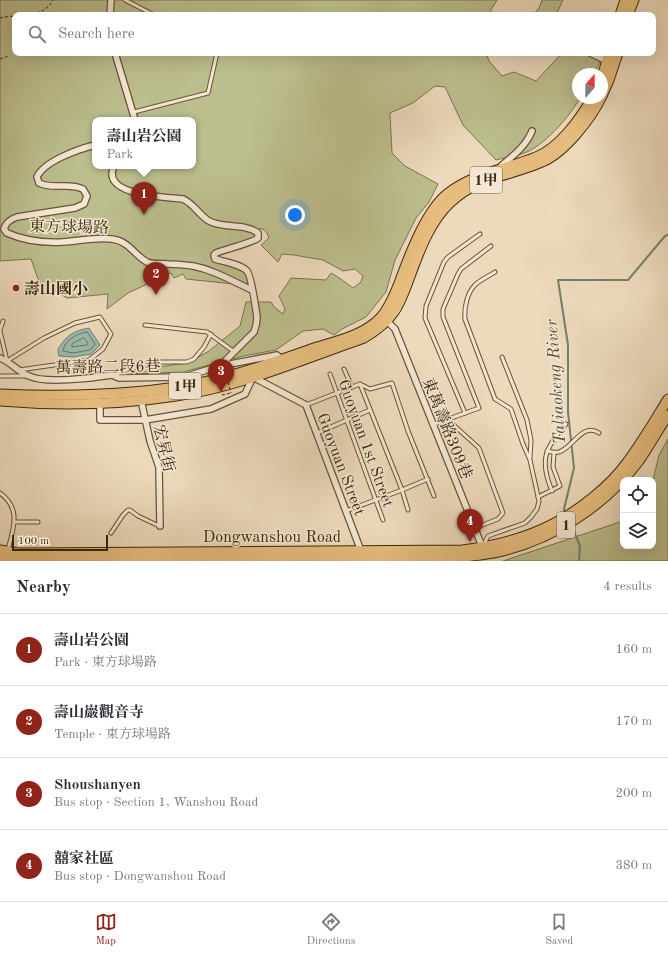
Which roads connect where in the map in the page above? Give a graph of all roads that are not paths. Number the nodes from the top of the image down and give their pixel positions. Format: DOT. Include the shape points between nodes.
graph roads {
  1 [pos="111,0"];
  2 [pos="125,0"];
  3 [pos="625,0"];
  4 [pos="634,0"];
  5 [pos="110,12"];
  6 [pos="148,12"];
  7 [pos="621,12"];
  8 [pos="629,12"];
  9 [pos="116,56"];
  10 [pos="216,56"];
  11 [pos="617,56"];
  12 [pos="608,57"];
  13 [pos="605,68"];
  14 [pos="608,84"];
  15 [pos="588,104"];
  16 [pos="598,104"];
  17 [pos="134,112"];
  18 [pos="135,117"];
  19 [pos="532,131"];
  20 [pos="92,146"];
  21 [pos="113,169"];
  22 [pos="501,171"];
  23 [pos="480,234"];
  24 [pos="491,246"];
  25 [pos="495,272"];
  26 [pos="252,290"];
  27 [pos="384,319"];
  28 [pos="3,321"];
  29 [pos="145,325"];
  30 [pos="0,330"];
  31 [pos="211,334"];
  32 [pos="234,351"];
  33 [pos="502,357"];
  34 [pos="0,358"];
  35 [pos="7,361"];
  36 [pos="284,362"];
  37 [pos="220,366"];
  38 [pos="344,369"];
  39 [pos="18,370"];
  40 [pos="252,373"];
  41 [pos="330,374"];
  42 [pos="0,376"];
  43 [pos="27,376"];
  44 [pos="112,376"];
  45 [pos="360,384"];
  46 [pos="352,387"];
  47 [pos="337,393"];
  48 [pos="0,394"];
  49 [pos="668,399"];
  50 [pos="142,400"];
  51 [pos="0,401"];
  52 [pos="100,404"];
  53 [pos="306,405"];
  54 [pos="370,410"];
  55 [pos="465,413"];
  56 [pos="668,415"];
  57 [pos="346,419"];
  58 [pos="145,420"];
  59 [pos="448,420"];
  60 [pos="432,424"];
  61 [pos="566,424"];
  62 [pos="316,433"];
  63 [pos="599,433"];
  64 [pos="547,451"];
  65 [pos="554,453"];
  66 [pos="530,460"];
  67 [pos="428,479"];
  68 [pos="608,489"];
  69 [pos="402,490"];
  70 [pos="552,491"];
  71 [pos="0,493"];
  72 [pos="434,496"];
  73 [pos="538,497"];
  74 [pos="375,500"];
  75 [pos="408,510"];
  76 [pos="346,511"];
  77 [pos="383,520"];
  78 [pos="15,522"];
  79 [pos="38,522"];
  80 [pos="160,526"];
  81 [pos="475,528"];
  82 [pos="111,533"];
  83 [pos="361,551"];
  84 [pos="483,551"];
  85 [pos="4,556"];
  86 [pos="20,558"];
  87 [pos="398,559"];
  1 -- 5 [label="street"];
  2 -- 6 [label="lane"];
  3 -- 7 [label="main road"];
  4 -- 8 [label="main road"];
  9 -- 17 [label="street"];
  10 -- 17 [label="lane" via="208,92"];
  11 -- 14 [label="main road, 1甲"];
  12 -- 13 [label="main road"];
  15 -- 22 [label="main road, 1甲" via="552,148 538,157"];
  16 -- 22 [label="main road, 1甲" via="582,129 555,156 542,163"];
  17 -- 18 [label="street"];
  19 -- 22 [label="street" via="529,139"];
  20 -- 26 [label="street, 東方球場路" via="49,164 37,178 39,183 46,186 74,186 83,189 87,196 84,204 76,208 17,217 5,226 7,233 36,242 112,239 130,247 147,262 180,264 203,269"];
  21 -- 26 [label="street" via="111,176 113,180 132,192 183,199 190,202 209,221 256,232 259,236 256,241 239,244 214,255 215,259 248,272"];
  22 -- 27 [label="main road, 1甲" via="451,202 436,220 395,311"];
  23 -- 55 [label="lane" via="444,262 426,306 425,318"];
  24 -- 55 [label="lane" via="461,269 443,309 443,317 479,408"];
  25 -- 66 [label="lane" via="475,285 468,298 465,319 495,399 511,409"];
  26 -- 32 [label="street" via="256,326 251,336"];
  27 -- 36 [label="main road, 1甲" via="375,332 364,338"];
  27 -- 60 [label="street, 東萬壽路309巷" via="395,329"];
  28 -- 30 [label="lane"];
  29 -- 31 [label="lane"];
  30 -- 35 [label="lane"];
  31 -- 32 [label="lane"];
  31 -- 44 [label="lane" via="194,359 187,362 151,362"];
  32 -- 37 [label="street"];
  33 -- 66 [label="lane" via="527,420 531,440"];
  34 -- 35 [label="street, 萬壽路二段6巷"];
  35 -- 39 [label="street, 萬壽路二段6巷"];
  35 -- 39 [label="lane" via="44,338 75,323 100,317 111,334 103,349 89,360"];
  36 -- 37 [label="street" via="277,355"];
  36 -- 40 [label="main road, 1甲"];
  37 -- 44 [label="street, 萬壽路二段6巷" via="184,377"];
  38 -- 46 [label="lane"];
  39 -- 43 [label="street, 萬壽路二段6巷"];
  40 -- 48 [label="main road, 1甲" via="142,392 67,396"];
  40 -- 50 [label="main road, 1甲" via="176,396"];
  40 -- 53 [label="street, Guoyuan Street"];
  40 -- 58 [label="street" via="245,394 211,409"];
  41 -- 47 [label="lane, Guoyuan 1st Street"];
  42 -- 43 [label="lane"];
  43 -- 44 [label="street, 萬壽路二段6巷" via="63,380"];
  45 -- 46 [label="lane"];
  45 -- 54 [label="lane"];
  45 -- 67 [label="lane" via="370,389 392,382 408,431"];
  46 -- 47 [label="lane"];
  47 -- 53 [label="lane"];
  47 -- 57 [label="lane, Guoyuan 1st Street"];
  49 -- 68 [label="main road, 1"];
  50 -- 52 [label="main road, 1甲"];
  50 -- 58 [label="street, 宏昇街"];
  51 -- 52 [label="main road, 1甲" via="30,404"];
  52 -- 58 [label="street" via="100,420"];
  53 -- 62 [label="street, Guoyuan Street"];
  54 -- 57 [label="lane"];
  54 -- 69 [label="lane"];
  55 -- 59 [label="lane"];
  56 -- 68 [label="main road, 1" via="639,461"];
  57 -- 62 [label="lane"];
  57 -- 74 [label="lane, Guoyuan 1st Street"];
  58 -- 80 [label="street, 宏昇街" via="159,467"];
  59 -- 60 [label="lane"];
  59 -- 81 [label="lane" via="479,448 503,513 498,519"];
  60 -- 81 [label="street, 東萬壽路309巷"];
  61 -- 64 [label="lane" via="552,440"];
  62 -- 76 [label="street, Guoyuan Street"];
  63 -- 65 [label="lane" via="595,430 579,434 563,450"];
  64 -- 65 [label="lane"];
  64 -- 70 [label="lane" via="546,473"];
  65 -- 70 [label="lane" via="554,467 560,486"];
  66 -- 73 [label="lane"];
  67 -- 69 [label="lane"];
  67 -- 72 [label="lane"];
  68 -- 84 [label="main road, Dongwanshou Road / 1" via="564,519 542,530"];
  68 -- 84 [label="main road, Dongwanshou Road / 1" via="598,504 557,530 517,547 498,552"];
  69 -- 74 [label="lane"];
  69 -- 75 [label="lane"];
  70 -- 73 [label="lane"];
  71 -- 78 [label="lane" via="10,505"];
  73 -- 84 [label="lane" via="537,509 532,517 525,523 488,536"];
  74 -- 76 [label="lane"];
  74 -- 77 [label="lane, Guoyuan 1st Street"];
  76 -- 83 [label="street, Guoyuan Street"];
  78 -- 79 [label="lane"];
  78 -- 85 [label="lane"];
  80 -- 82 [label="lane" via="128,510"];
  81 -- 84 [label="street, 東萬壽路309巷"];
  83 -- 84 [label="main road, Dongwanshou Road / 1"];
  83 -- 86 [label="main road, Dongwanshou Road / 1"];
  84 -- 87 [label="main road, Dongwanshou Road / 1" via="456,558"];
  85 -- 86 [label="main road, Dongwanshou Road / 1"];
  86 -- 87 [label="main road, Dongwanshou Road / 1"];
}
